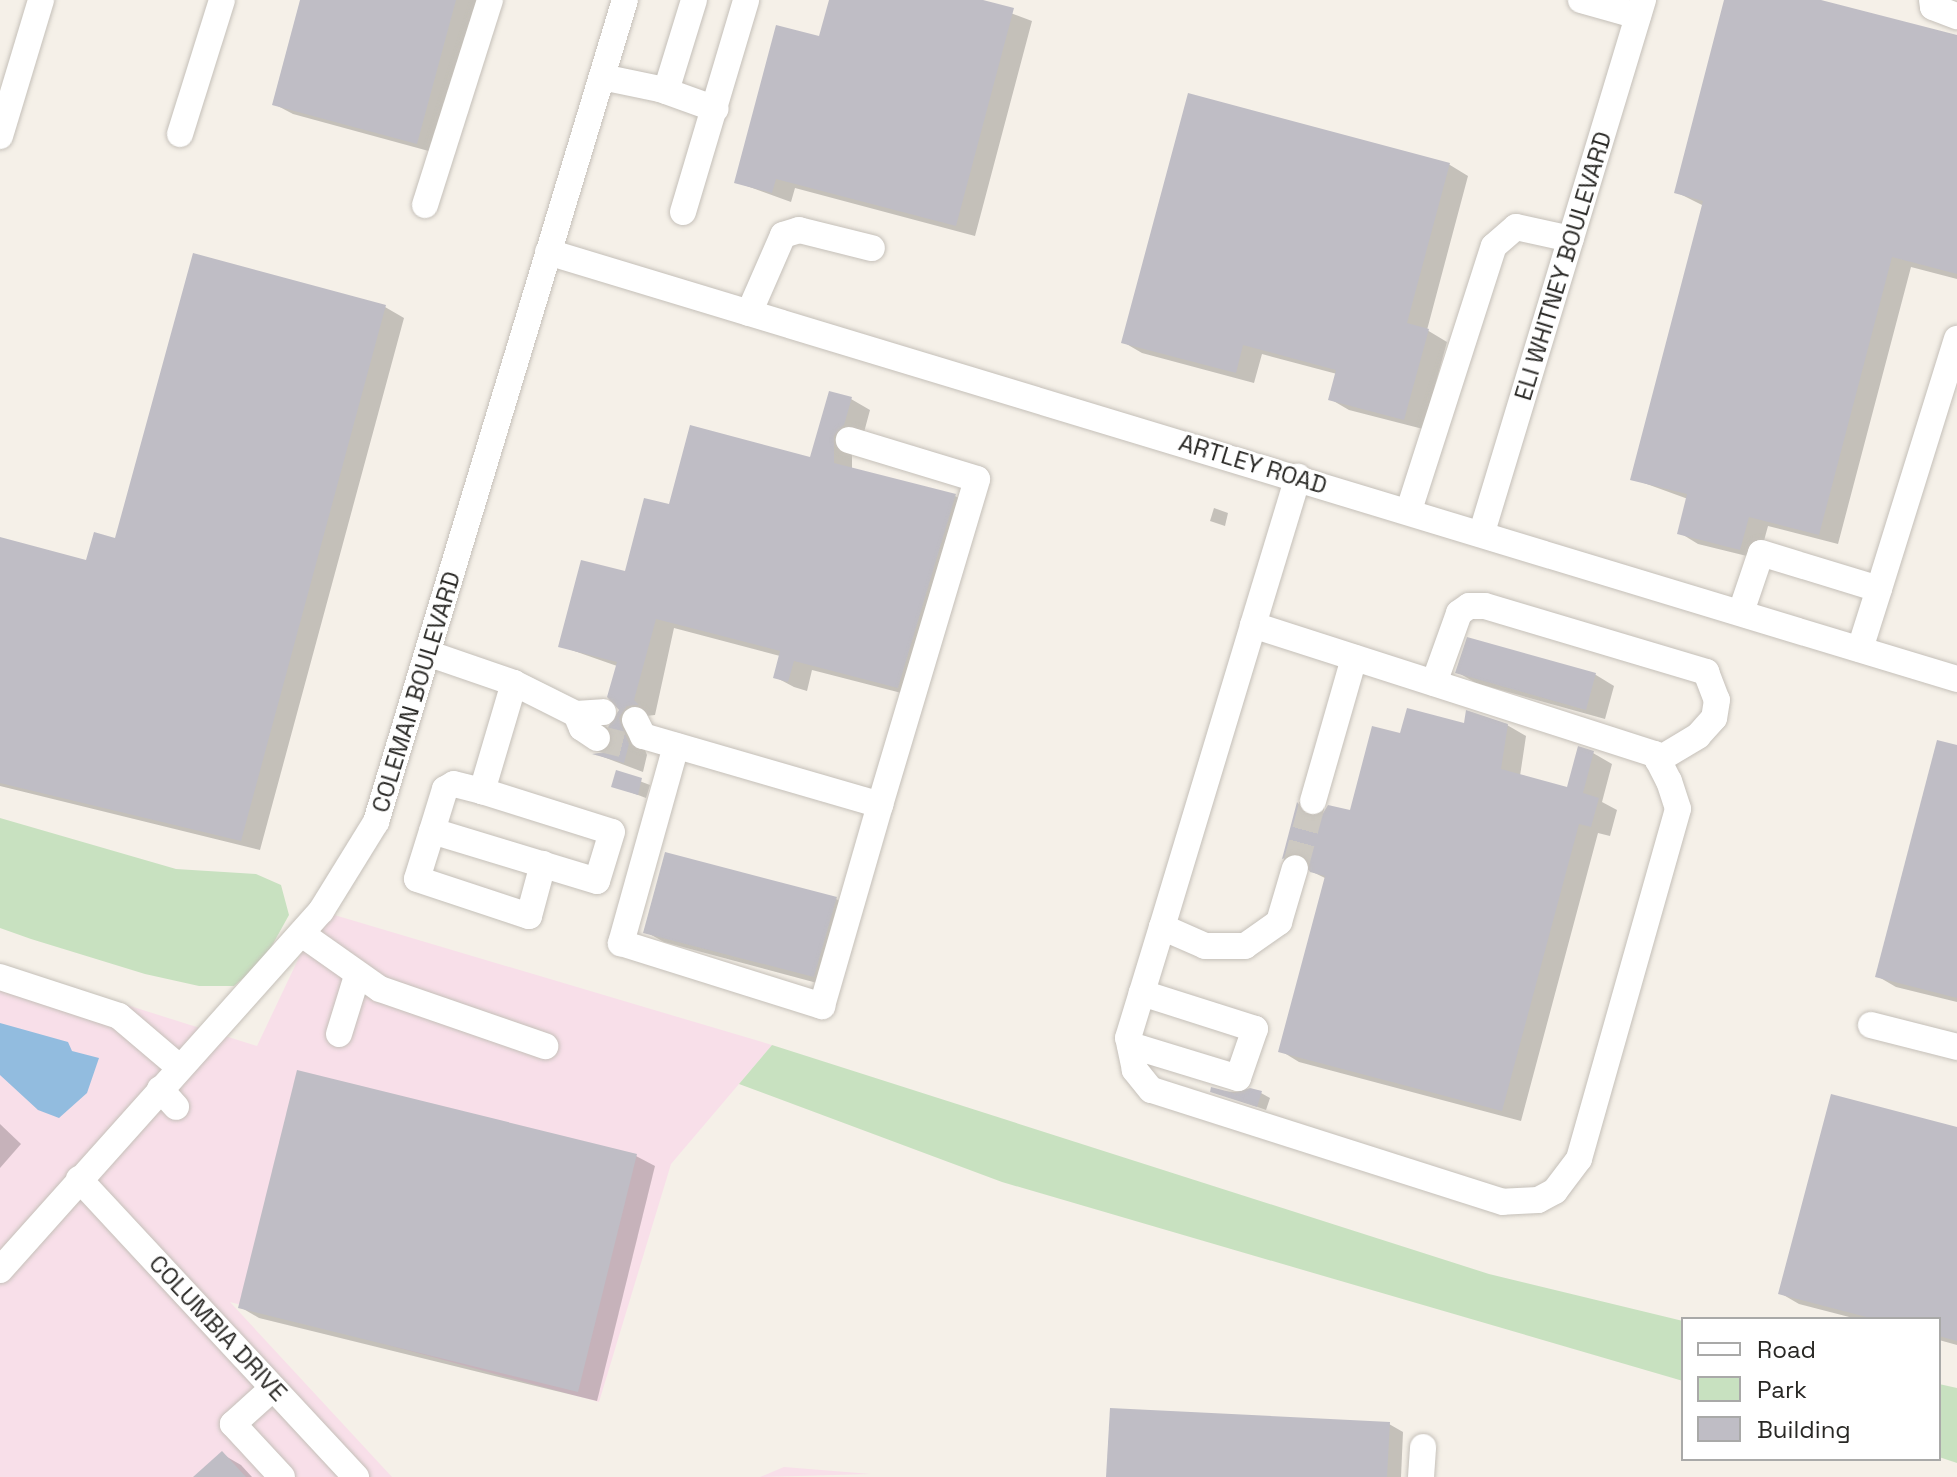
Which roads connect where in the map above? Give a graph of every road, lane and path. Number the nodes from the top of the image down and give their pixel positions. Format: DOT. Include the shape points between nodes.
graph roads {
  1 [pos="41,0"];
  2 [pos="222,0"];
  3 [pos="490,0"];
  4 [pos="625,0"];
  5 [pos="694,0"];
  6 [pos="746,0"];
  7 [pos="1581,0"];
  8 [pos="1932,0"];
  9 [pos="1640,8"];
  10 [pos="1957,16"];
  11 [pos="602,77"];
  12 [pos="666,91"];
  13 [pos="716,109"];
  14 [pos="180,134"];
  15 [pos="0,136"];
  16 [pos="425,205"];
  17 [pos="683,212"];
  18 [pos="1571,239"];
  19 [pos="872,248"];
  20 [pos="548,252"];
  21 [pos="749,313"];
  22 [pos="1957,339"];
  23 [pos="849,440"];
  24 [pos="1298,477"];
  25 [pos="1409,510"];
  26 [pos="1482,532"];
  27 [pos="1879,589"];
  28 [pos="1741,612"];
  29 [pos="1253,625"];
  30 [pos="1860,649"];
  31 [pos="430,654"];
  32 [pos="1354,658"];
  33 [pos="1957,679"];
  34 [pos="514,683"];
  35 [pos="1434,683"];
  36 [pos="600,724"];
  37 [pos="635,734"];
  38 [pos="676,746"];
  39 [pos="1658,760"];
  40 [pos="482,791"];
  41 [pos="1313,801"];
  42 [pos="880,805"];
  43 [pos="432,831"];
  44 [pos="543,864"];
  45 [pos="1295,868"];
  46 [pos="1162,927"];
  47 [pos="302,934"];
  48 [pos="357,976"];
  49 [pos="0,977"];
  50 [pos="1142,993"];
  51 [pos="1871,1025"];
  52 [pos="339,1034"];
  53 [pos="1130,1045"];
  54 [pos="545,1046"];
  55 [pos="1957,1047"];
  56 [pos="179,1067"];
  57 [pos="79,1179"];
  58 [pos="0,1270"];
  59 [pos="273,1388"];
  60 [pos="1423,1447"];
  61 [pos="282,1477"];
  62 [pos="356,1477"];
  63 [pos="1421,1477"];
  1 -- 15 [label="street"];
  2 -- 14 [label="street"];
  3 -- 16 [label="street"];
  4 -- 11 [label="street, COLEMAN BOULEVARD"];
  5 -- 12 [label="street"];
  6 -- 13 [label="street"];
  7 -- 9 [label="street"];
  8 -- 10 [label="street" via="1933,7"];
  9 -- 18 [label="street, ELI WHITNEY BOULEVARD"];
  11 -- 12 [label="street"];
  11 -- 20 [label="street, COLEMAN BOULEVARD"];
  12 -- 13 [label="street"];
  13 -- 17 [label="street"];
  18 -- 25 [label="street" via="1516,227 1494,246"];
  18 -- 26 [label="street, ELI WHITNEY BOULEVARD"];
  19 -- 21 [label="street" via="799,230 783,235"];
  20 -- 21 [label="street, ARTLEY ROAD"];
  20 -- 31 [label="street, COLEMAN BOULEVARD"];
  21 -- 24 [label="street, ARTLEY ROAD"];
  22 -- 27 [label="street"];
  23 -- 42 [label="street" via="977,479"];
  24 -- 25 [label="street, ARTLEY ROAD"];
  24 -- 29 [label="street"];
  25 -- 26 [label="street, ARTLEY ROAD"];
  26 -- 28 [label="street, ARTLEY ROAD"];
  27 -- 28 [label="street" via="1761,553"];
  27 -- 30 [label="street"];
  28 -- 30 [label="street, ARTLEY ROAD"];
  29 -- 32 [label="street"];
  29 -- 46 [label="street"];
  30 -- 33 [label="street, ARTLEY ROAD"];
  31 -- 34 [label="street"];
  31 -- 47 [label="street, COLEMAN BOULEVARD" via="376,822"];
  32 -- 35 [label="street"];
  32 -- 41 [label="street"];
  34 -- 36 [label="street"];
  34 -- 40 [label="street"];
  35 -- 39 [label="street" via="1655,754"];
  35 -- 39 [label="street" via="1459,613 1469,606 1485,606 1706,672 1717,700 1714,718 1698,736"];
  37 -- 38 [label="street"];
  38 -- 42 [label="street"];
  38 -- 42 [label="street" via="621,943 822,1006"];
  39 -- 53 [label="street" via="1678,809 1579,1159 1555,1191 1538,1200 1503,1202 1151,1090 1135,1070"];
  40 -- 43 [label="street" via="454,784 445,789"];
  40 -- 44 [label="street" via="612,832 597,881"];
  43 -- 44 [label="street"];
  43 -- 44 [label="street" via="417,879 529,916"];
  45 -- 46 [label="street" via="1279,922 1245,946 1205,946"];
  46 -- 50 [label="street"];
  47 -- 48 [label="street"];
  47 -- 56 [label="street, COLEMAN BOULEVARD" via="245,1002"];
  48 -- 52 [label="street"];
  48 -- 54 [label="street" via="380,989"];
  49 -- 56 [label="street" via="119,1016"];
  50 -- 53 [label="street"];
  50 -- 53 [label="street" via="1255,1029 1243,1076"];
  51 -- 55 [label="street"];
  56 -- 57 [label="street, COLEMAN BOULEVARD" via="168,1098"];
  57 -- 58 [label="street, COLEMAN BOULEVARD"];
  57 -- 59 [label="street, COLUMBIA DRIVE"];
  59 -- 61 [label="street" via="233,1424"];
  59 -- 62 [label="street, COLUMBIA DRIVE"];
  60 -- 63 [label="street"];
}
